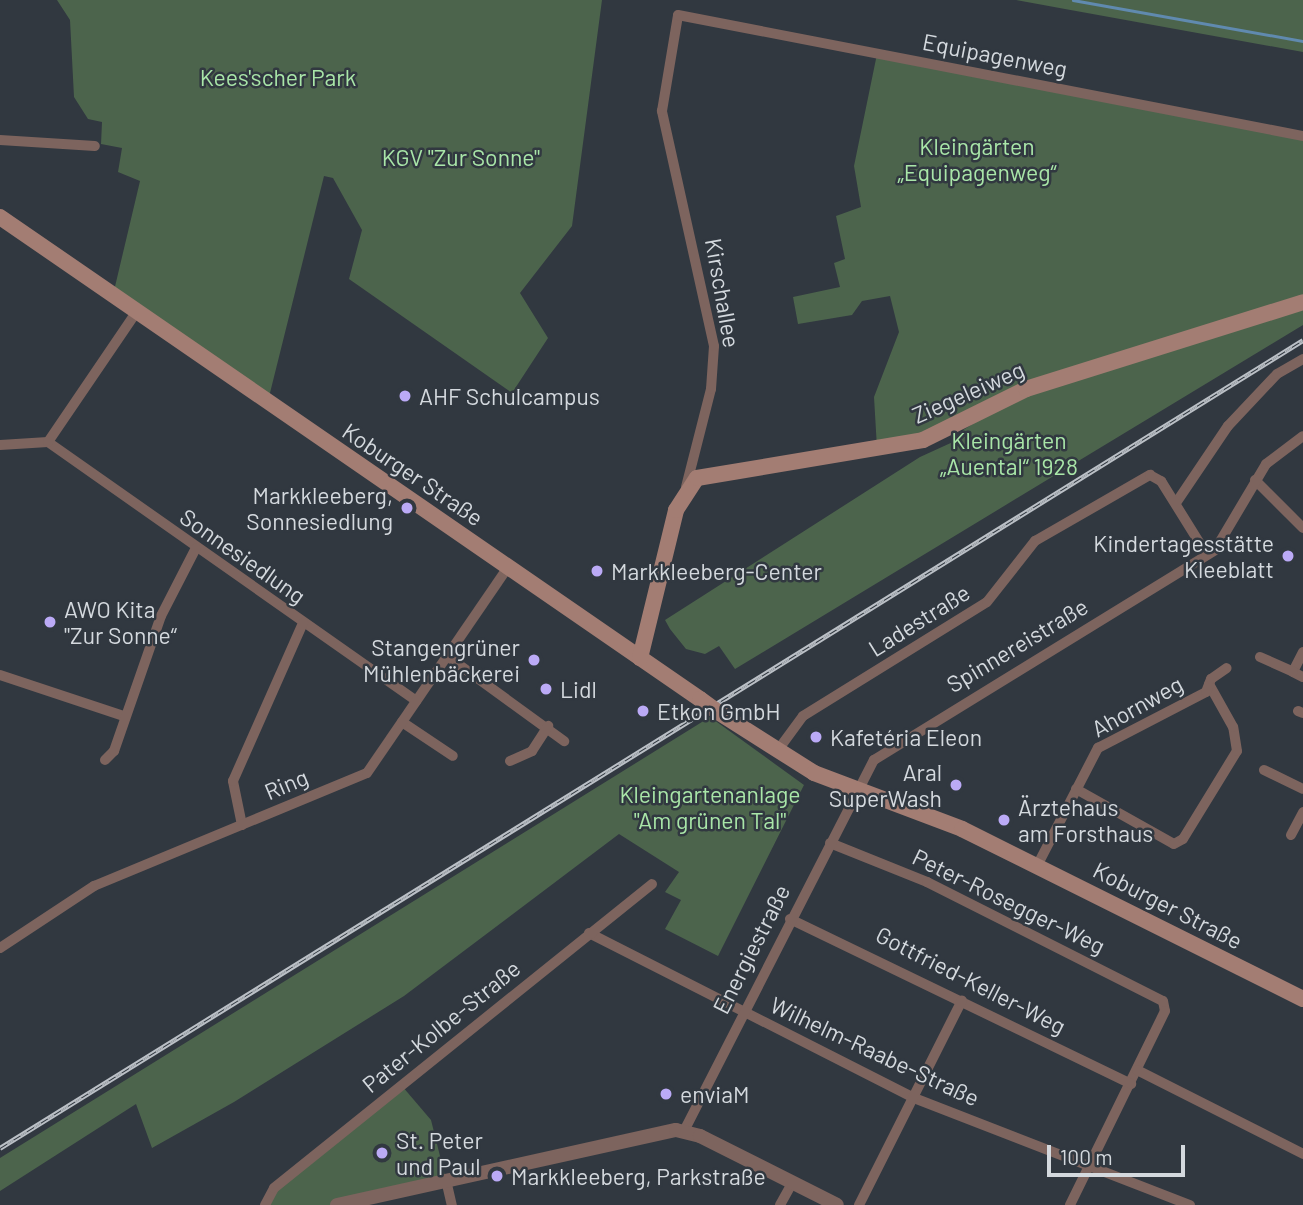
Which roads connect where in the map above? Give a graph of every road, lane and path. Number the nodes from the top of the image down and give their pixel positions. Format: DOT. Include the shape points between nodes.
graph roads {
  1 [pos="678,15"];
  2 [pos="1303,136"];
  3 [pos="0,140"];
  4 [pos="95,146"];
  5 [pos="0,217"];
  6 [pos="1303,302"];
  7 [pos="137,311"];
  8 [pos="1303,359"];
  9 [pos="1303,436"];
  10 [pos="48,442"];
  11 [pos="0,445"];
  12 [pos="1255,480"];
  13 [pos="686,487"];
  14 [pos="1176,503"];
  15 [pos="1303,528"];
  16 [pos="196,548"];
  17 [pos="1207,555"];
  18 [pos="509,566"];
  19 [pos="303,623"];
  20 [pos="1303,652"];
  21 [pos="447,656"];
  22 [pos="1260,657"];
  23 [pos="640,658"];
  24 [pos="1227,668"];
  25 [pos="0,675"];
  26 [pos="1298,675"];
  27 [pos="1209,684"];
  28 [pos="416,701"];
  29 [pos="124,716"];
  30 [pos="402,722"];
  31 [pos="548,726"];
  32 [pos="564,741"];
  33 [pos="778,750"];
  34 [pos="453,756"];
  35 [pos="105,760"];
  36 [pos="510,761"];
  37 [pos="1264,771"];
  38 [pos="858,787"];
  39 [pos="1076,789"];
  40 [pos="1303,789"];
  41 [pos="1303,812"];
  42 [pos="242,825"];
  43 [pos="1291,835"];
  44 [pos="830,843"];
  45 [pos="1038,864"];
  46 [pos="652,884"];
  47 [pos="790,919"];
  48 [pos="589,933"];
  49 [pos="0,948"];
  50 [pos="1303,999"];
  51 [pos="962,1000"];
  52 [pos="742,1013"];
  53 [pos="1137,1070"];
  54 [pos="1131,1084"];
  55 [pos="914,1098"];
  56 [pos="684,1131"];
  57 [pos="1303,1154"];
  58 [pos="1089,1168"];
  59 [pos="446,1180"];
  60 [pos="792,1182"];
  61 [pos="265,1205"];
  62 [pos="338,1205"];
  63 [pos="452,1205"];
  64 [pos="780,1205"];
  65 [pos="837,1205"];
  66 [pos="859,1205"];
  67 [pos="1070,1205"];
  68 [pos="1190,1205"];
  1 -- 2 [label="street, Equipagenweg"];
  1 -- 13 [label="street, Kirschallee" via="662,111 714,346 711,389"];
  3 -- 4 [label="street"];
  5 -- 7 [label="main road, Koburger Straße"];
  6 -- 13 [label="main road, Ziegeleiweg" via="1026,389 923,440 719,471"];
  7 -- 10 [label="street"];
  7 -- 18 [label="main road, Koburger Straße"];
  8 -- 14 [label="street" via="1277,374 1228,426"];
  9 -- 12 [label="street, Spinnereistraße" via="1266,464"];
  10 -- 11 [label="street"];
  10 -- 16 [label="street, Sonnesiedlung"];
  12 -- 15 [label="street"];
  12 -- 17 [label="street, Spinnereistraße" via="1222,543"];
  13 -- 23 [label="main road, Kirschallee"];
  14 -- 17 [label="street"];
  14 -- 33 [label="street, Ladestraße" via="1150,475 1083,510 1035,541 988,602 803,716"];
  16 -- 19 [label="street, Sonnesiedlung"];
  16 -- 29 [label="street" via="161,616"];
  17 -- 38 [label="street, Spinnereistraße" via="883,752"];
  18 -- 21 [label="street, Ring"];
  18 -- 23 [label="main road, Koburger Straße"];
  19 -- 28 [label="street, Sonnesiedlung"];
  19 -- 42 [label="street" via="233,781"];
  20 -- 26 [label="street"];
  21 -- 28 [label="street, Ring"];
  21 -- 31 [label="street"];
  22 -- 26 [label="street"];
  23 -- 33 [label="main road, Koburger Straße, bridge"];
  24 -- 27 [label="street, Ahornweg"];
  25 -- 29 [label="street"];
  27 -- 39 [label="street, Ahornweg" via="1156,722 1145,720 1098,748"];
  27 -- 39 [label="street" via="1233,727 1237,751 1184,839 1174,844"];
  28 -- 30 [label="street, Ring"];
  29 -- 35 [label="street"];
  30 -- 34 [label="street"];
  30 -- 42 [label="street, Ring" via="368,773"];
  31 -- 32 [label="street"];
  31 -- 36 [label="street" via="532,751"];
  33 -- 38 [label="main road, Koburger Straße"];
  37 -- 40 [label="street"];
  38 -- 44 [label="street, Energiestraße"];
  38 -- 45 [label="main road, Koburger Straße"];
  39 -- 45 [label="street, Ahornweg"];
  41 -- 43 [label="street"];
  42 -- 49 [label="street, Ring" via="94,886"];
  44 -- 47 [label="street, Energiestraße"];
  44 -- 53 [label="street, Peter-Rosegger-Weg" via="927,882 1165,1005"];
  45 -- 50 [label="main road, Koburger Straße"];
  46 -- 48 [label="street, Pater-Kolbe-Straße"];
  47 -- 51 [label="street, Gottfried-Keller-Weg"];
  47 -- 52 [label="street, Energiestraße"];
  48 -- 52 [label="street, Wilhelm-Raabe-Straße"];
  48 -- 61 [label="street, Pater-Kolbe-Straße" via="274,1188"];
  51 -- 54 [label="street, Gottfried-Keller-Weg"];
  51 -- 55 [label="street"];
  52 -- 55 [label="street, Wilhelm-Raabe-Straße"];
  52 -- 56 [label="street, Energiestraße"];
  53 -- 54 [label="street"];
  53 -- 57 [label="street"];
  54 -- 58 [label="street"];
  55 -- 58 [label="street, Wilhelm-Raabe-Straße"];
  55 -- 66 [label="street"];
  56 -- 59 [label="street"];
  56 -- 60 [label="street"];
  58 -- 67 [label="street"];
  58 -- 68 [label="street, Wilhelm-Raabe-Straße"];
  59 -- 62 [label="street"];
  59 -- 63 [label="street"];
  60 -- 64 [label="street"];
  60 -- 65 [label="street"];
}
